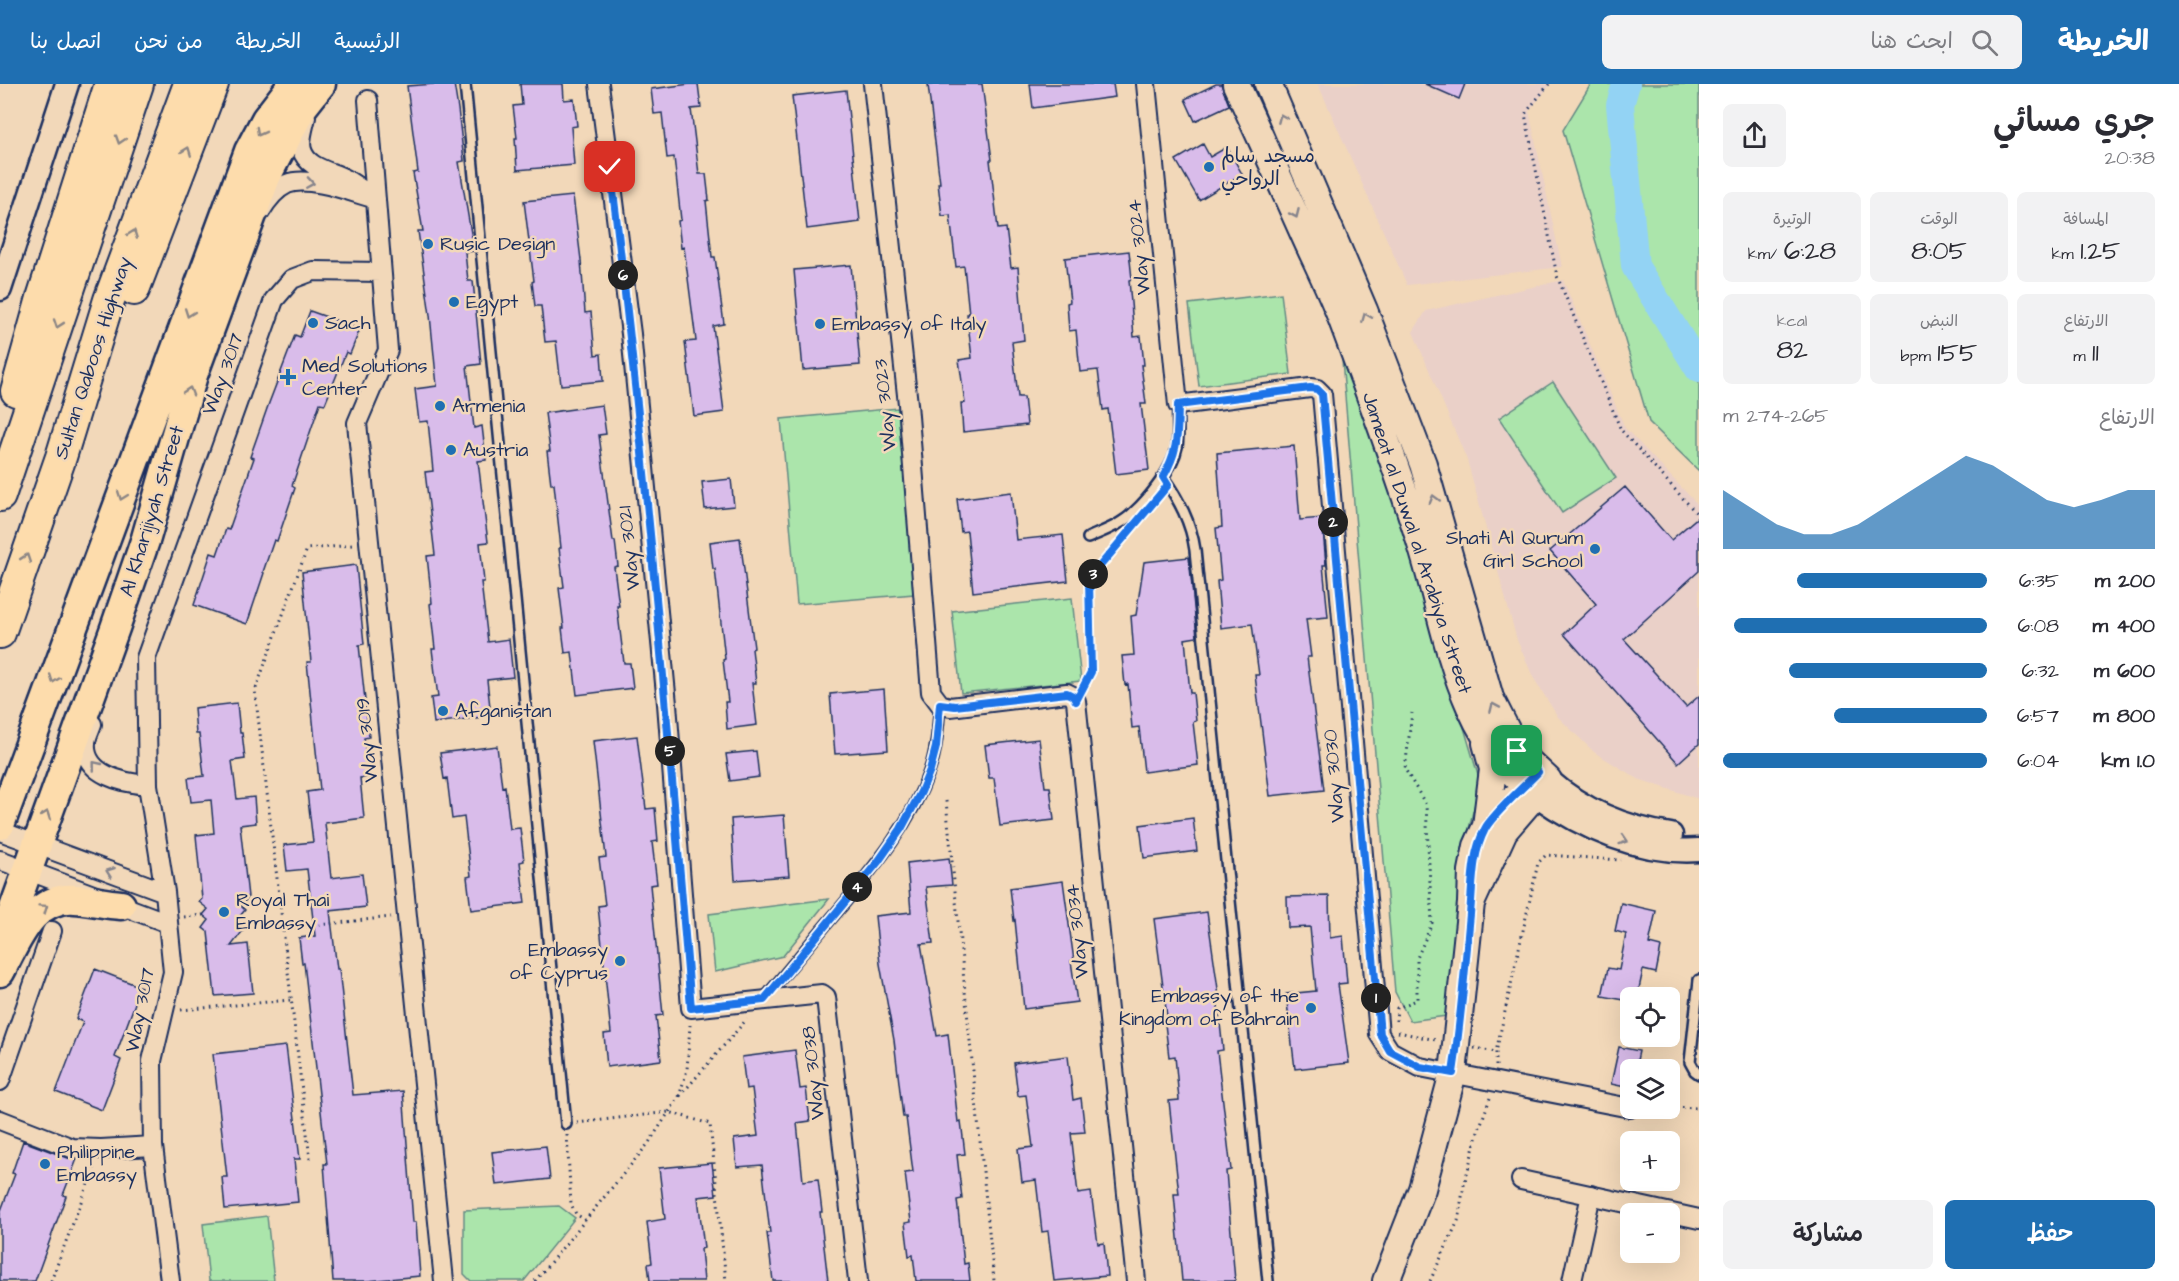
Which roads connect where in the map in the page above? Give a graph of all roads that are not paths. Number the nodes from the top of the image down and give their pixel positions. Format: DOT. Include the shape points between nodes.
graph roads {
  1 [pos="67,84"];
  2 [pos="110,84"];
  3 [pos="138,84"];
  4 [pos="189,84"];
  5 [pos="213,84"];
  6 [pos="465,84"];
  7 [pos="599,84"];
  8 [pos="873,84"];
  9 [pos="1146,84"];
  10 [pos="1236,84"];
  11 [pos="1268,84"];
  12 [pos="311,85"];
  13 [pos="368,100"];
  14 [pos="98,121"];
  15 [pos="376,199"];
  16 [pos="241,244"];
  17 [pos="381,272"];
  18 [pos="0,289"];
  19 [pos="0,374"];
  20 [pos="1178,405"];
  21 [pos="61,457"];
  22 [pos="0,470"];
  23 [pos="1163,477"];
  24 [pos="0,496"];
  25 [pos="1088,538"];
  26 [pos="115,628"];
  27 [pos="0,633"];
  28 [pos="948,705"];
  29 [pos="1483,731"];
  30 [pos="1537,783"];
  31 [pos="148,785"];
  32 [pos="0,825"];
  33 [pos="1486,826"];
  34 [pos="0,831"];
  35 [pos="1699,840"];
  36 [pos="1699,850"];
  37 [pos="21,858"];
  38 [pos="165,892"];
  39 [pos="1471,903"];
  40 [pos="121,905"];
  41 [pos="176,920"];
  42 [pos="52,931"];
  43 [pos="0,947"];
  44 [pos="0,972"];
  45 [pos="1699,980"];
  46 [pos="764,1000"];
  47 [pos="691,1008"];
  48 [pos="1453,1073"];
  49 [pos="1699,1074"];
  50 [pos="0,1081"];
  51 [pos="1620,1105"];
  52 [pos="0,1120"];
  53 [pos="566,1124"];
  54 [pos="153,1146"];
  55 [pos="1521,1180"];
  56 [pos="1591,1195"];
  57 [pos="1699,1219"];
  58 [pos="170,1281"];
  59 [pos="444,1281"];
  60 [pos="858,1281"];
  61 [pos="1136,1281"];
  62 [pos="1268,1281"];
  63 [pos="1386,1281"];
  64 [pos="1572,1281"];
  1 -- 18 [label="street"];
  2 -- 14 [label="highway"];
  3 -- 24 [label="highway, one-way"];
  21 -- 4 [label="highway, Sultan Qaboos Highway, one-way" via="109,300"];
  21 -- 5 [label="highway, one-way" via="94,396"];
  6 -- 53 [label="lane"];
  7 -- 47 [label="street, Way 3021" via="632,346 668,716"];
  8 -- 28 [label="street, Way 3023" via="908,404 931,692"];
  9 -- 20 [label="street, Way 3024"];
  10 -- 29 [label="main road, Jameat al Duwal al Arabiya Street, one-way" via="1341,316 1425,555 1460,684"];
  30 -- 11 [label="main road, Jameat al Duwal al Arabiya Street, one-way" via="1490,698 1423,465 1364,310"];
  12 -- 15 [label="street" via="301,139 306,158"];
  12 -- 16 [label="main road, Al Kharijiyah Street" via="266,177"];
  12 -- 32 [label="main road, Al Kharijiyah Street, one-way" via="266,119 249,151"];
  13 -- 15 [label="street, Way 3019"];
  14 -- 19 [label="highway" via="60,196"];
  14 -- 22 [label="highway" via="13,400"];
  16 -- 15 [label="street, one-way" via="263,207 286,184 313,183"];
  15 -- 17 [label="street, Way 3019"];
  26 -- 16 [label="main road, Al Kharijiyah Street, one-way" via="146,538 193,375"];
  17 -- 31 [label="street, Way 3017" via="313,271 292,279 274,300 146,658"];
  17 -- 59 [label="street, Way 3019" via="388,350 357,423"];
  20 -- 23 [label="lane" via="1177,447"];
  20 -- 48 [label="street, Way 3030" via="1310,388 1322,394 1380,1034 1390,1051 1420,1067"];
  27 -- 21 [label="highway, Sultan Qaboos Highway, one-way"];
  23 -- 25 [label="lane" via="1133,514"];
  23 -- 62 [label="lane" via="1185,513 1195,550"];
  31 -- 26 [label="street, one-way" via="104,775 90,760 86,743 106,680"];
  37 -- 26 [label="main road, Al Kharijiyah Street, one-way"];
  28 -- 46 [label="lane" via="930,770 901,829"];
  28 -- 61 [label="street, Way 3034" via="1067,693 1076,701"];
  29 -- 30 [label="main road, Jameat al Duwal al Arabiya Street"];
  29 -- 33 [label="main road" via="1493,769"];
  30 -- 33 [label="main road"];
  30 -- 35 [label="street, Jameat al Duwal al Arabiya Street" via="1597,814 1647,831"];
  30 -- 36 [label="street, Jameat al Duwal al Arabiya Street, one-way" via="1570,817 1606,835 1640,845"];
  30 -- 39 [label="main road" via="1504,831"];
  31 -- 38 [label="street, Way 3017"];
  33 -- 39 [label="main road" via="1472,871"];
  34 -- 37 [label="street"];
  38 -- 37 [label="street, one-way"];
  37 -- 40 [label="street"];
  37 -- 43 [label="main road, Al Kharijiyah Street"];
  38 -- 41 [label="street, Way 3017"];
  39 -- 48 [label="main road"];
  40 -- 41 [label="street"];
  44 -- 40 [label="main road, one-way" via="27,922 47,903 73,899"];
  41 -- 54 [label="street, Way 3017" via="173,972 152,1061"];
  42 -- 50 [label="street"];
  45 -- 49 [label="lane" via="1690,1062"];
  46 -- 47 [label="street, Way 3038"];
  46 -- 60 [label="street, Way 3038" via="822,994 828,1002"];
  48 -- 51 [label="street, Way 3030"];
  48 -- 63 [label="main road" via="1422,1189"];
  52 -- 54 [label="street" via="72,1148"];
  54 -- 58 [label="street, Way 3017"];
  55 -- 56 [label="street"];
  56 -- 57 [label="street"];
  56 -- 64 [label="street"];
}
